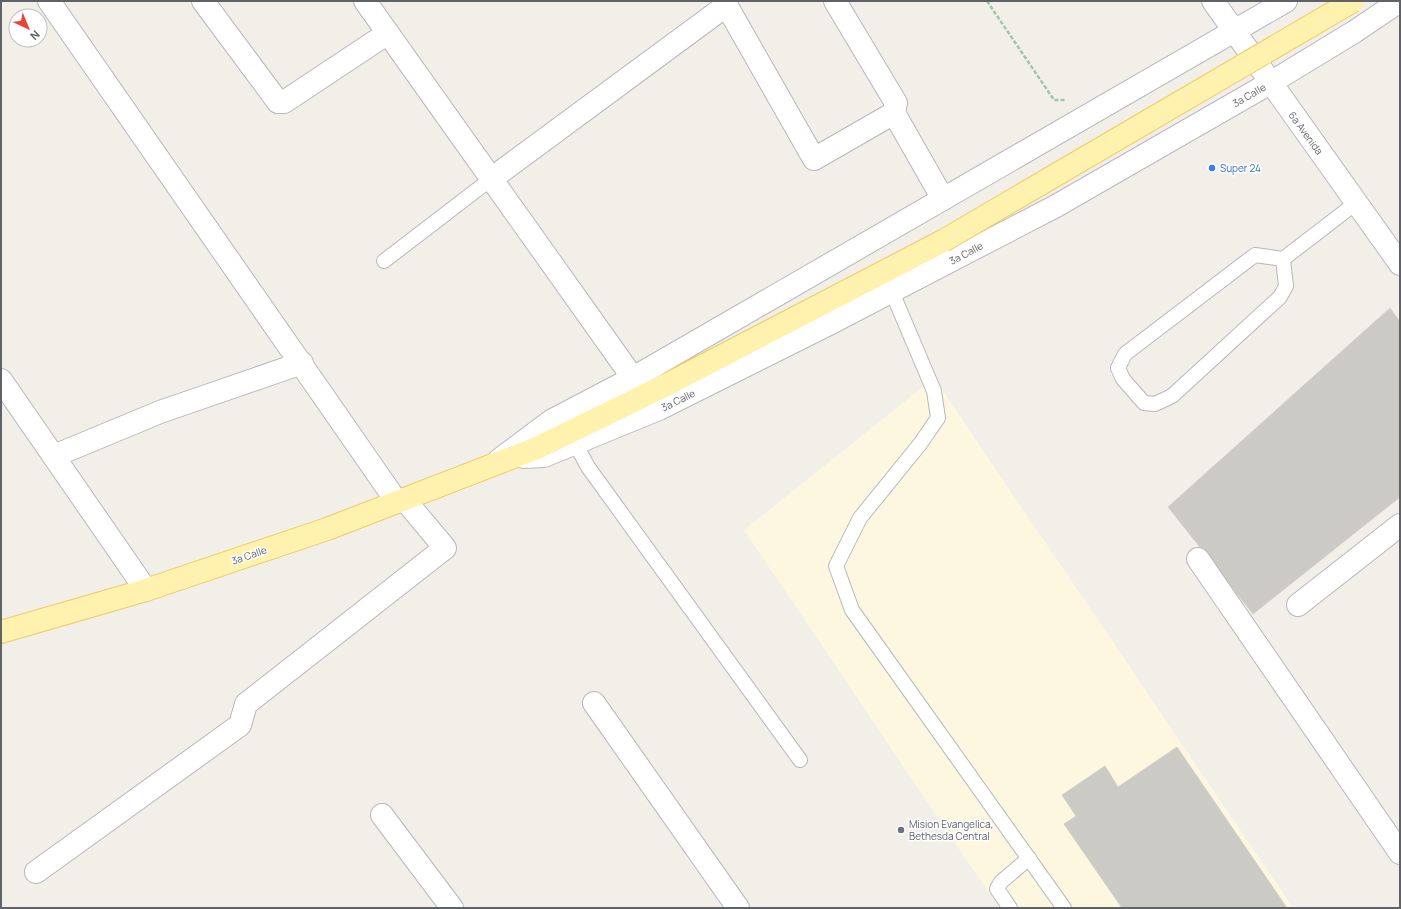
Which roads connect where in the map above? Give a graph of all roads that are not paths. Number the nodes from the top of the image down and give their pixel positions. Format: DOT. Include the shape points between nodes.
graph roads {
  1 [pos="49,1"];
  2 [pos="203,1"];
  3 [pos="365,1"];
  4 [pos="835,1"];
  5 [pos="1213,1"];
  6 [pos="1286,1"];
  7 [pos="1353,1"];
  8 [pos="1400,1"];
  9 [pos="725,3"];
  10 [pos="1234,30"];
  11 [pos="388,33"];
  12 [pos="1270,83"];
  13 [pos="894,113"];
  14 [pos="490,179"];
  15 [pos="943,200"];
  16 [pos="1356,203"];
  17 [pos="1283,259"];
  18 [pos="384,261"];
  19 [pos="1400,264"];
  20 [pos="892,292"];
  21 [pos="302,363"];
  22 [pos="633,378"];
  23 [pos="1,380"];
  24 [pos="575,443"];
  25 [pos="54,456"];
  26 [pos="502,462"];
  27 [pos="401,500"];
  28 [pos="1400,525"];
  29 [pos="1198,559"];
  30 [pos="146,590"];
  31 [pos="1298,605"];
  32 [pos="1,632"];
  33 [pos="594,703"];
  34 [pos="800,760"];
  35 [pos="382,815"];
  36 [pos="1400,853"];
  37 [pos="1029,858"];
  38 [pos="36,872"];
  39 [pos="452,908"];
  40 [pos="738,908"];
  41 [pos="1010,908"];
  42 [pos="1064,908"];
  1 -- 21 [label="street"];
  2 -- 11 [label="street" via="278,102 284,102"];
  3 -- 11 [label="street"];
  4 -- 13 [label="street" via="896,103"];
  5 -- 10 [label="street, 6a Avenida"];
  6 -- 10 [label="street, 3a Calle"];
  7 -- 26 [label="main road, 3a Calle, bridge" via="943,242 670,383 537,448"];
  8 -- 12 [label="street, 3a Calle"];
  9 -- 13 [label="street" via="814,159"];
  9 -- 14 [label="street"];
  10 -- 12 [label="street, 6a Avenida"];
  10 -- 15 [label="street, 3a Calle"];
  11 -- 14 [label="street"];
  12 -- 16 [label="street, 6a Avenida"];
  12 -- 20 [label="street, 3a Calle" via="1056,206"];
  13 -- 15 [label="street"];
  14 -- 18 [label="lane"];
  14 -- 22 [label="street"];
  15 -- 22 [label="street, 3a Calle"];
  16 -- 17 [label="lane"];
  16 -- 19 [label="street, 6a Avenida"];
  17 -- 17 [label="lane" via="1255,255 1125,354 1118,368 1123,379 1144,404 1154,404 1172,396 1280,297 1286,286"];
  20 -- 24 [label="street, 3a Calle" via="659,410"];
  20 -- 37 [label="lane" via="934,391 938,418 860,518 836,566 852,610"];
  21 -- 25 [label="street" via="160,412"];
  21 -- 27 [label="street"];
  22 -- 26 [label="street, 3a Calle" via="551,421"];
  23 -- 25 [label="street"];
  24 -- 26 [label="street, 3a Calle" via="544,456"];
  24 -- 34 [label="lane" via="588,466"];
  25 -- 30 [label="street"];
  26 -- 27 [label="main road, 3a Calle"];
  27 -- 30 [label="main road, 3a Calle" via="327,529"];
  27 -- 38 [label="street" via="445,548 246,704 240,726"];
  28 -- 31 [label="street"];
  29 -- 36 [label="street"];
  30 -- 32 [label="main road, 3a Calle"];
  33 -- 40 [label="street"];
  35 -- 39 [label="street"];
  37 -- 41 [label="lane" via="1001,882 997,889"];
  37 -- 42 [label="lane"];
}
